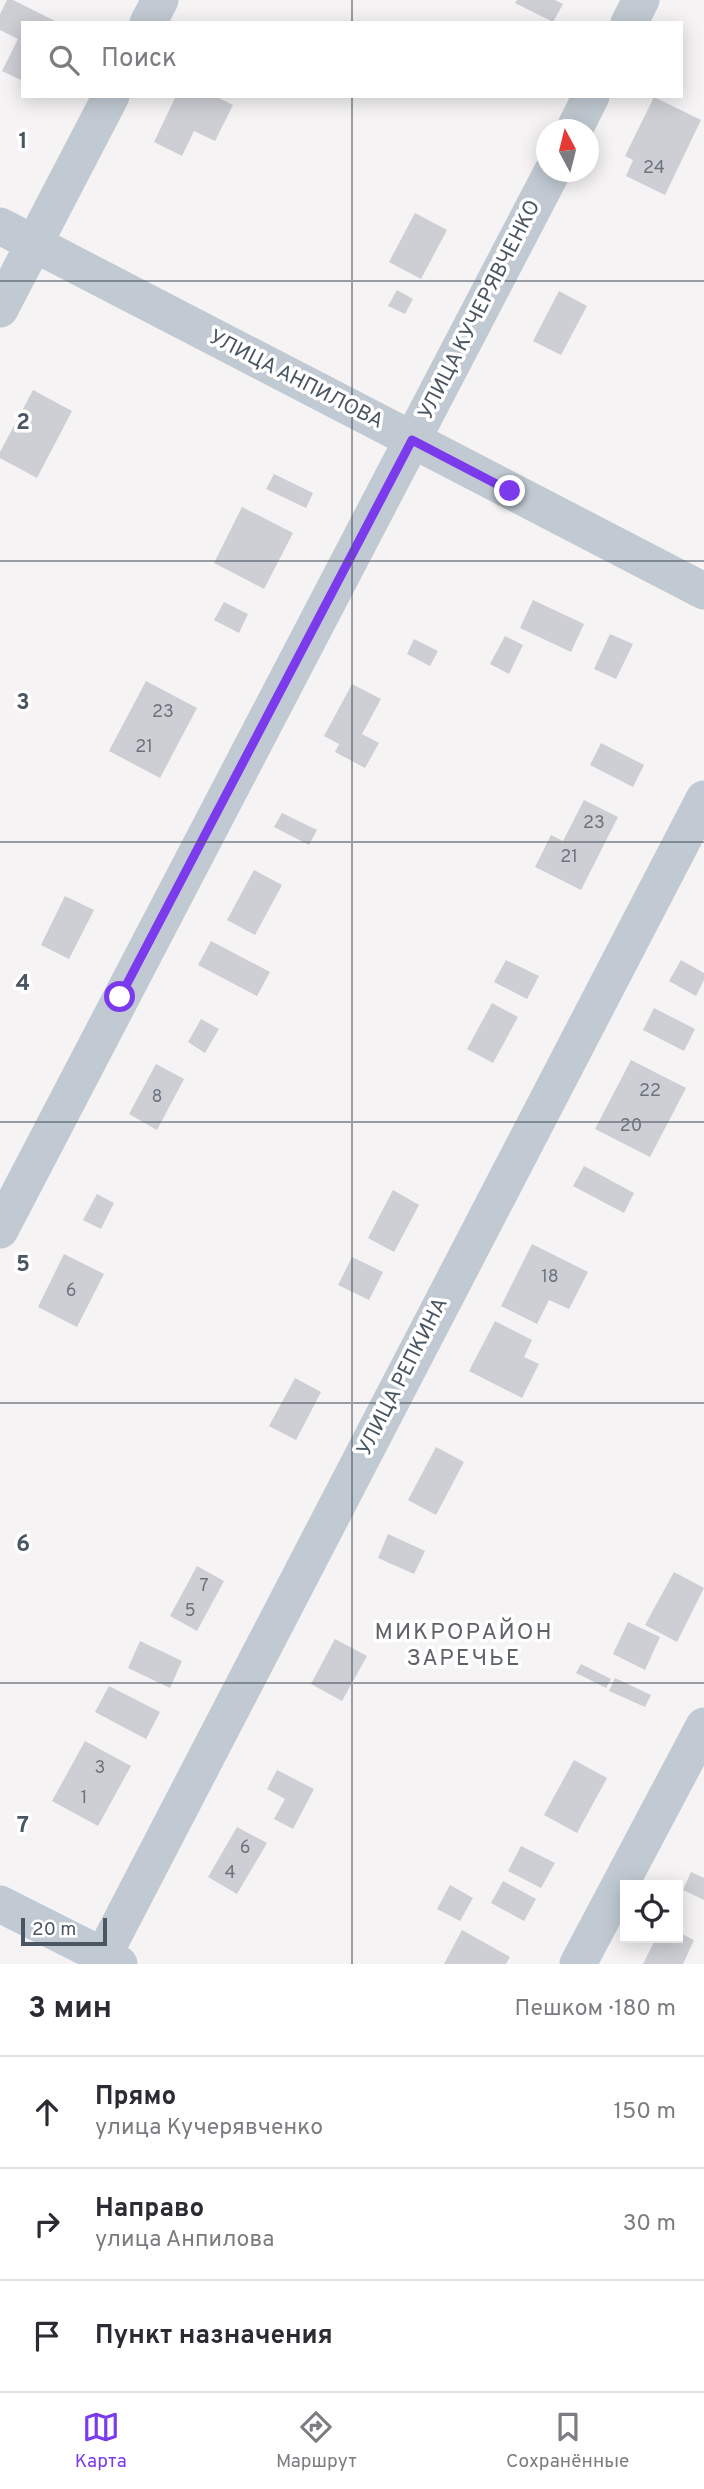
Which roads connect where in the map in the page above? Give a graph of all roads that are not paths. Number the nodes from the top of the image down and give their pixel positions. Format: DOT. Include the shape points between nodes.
graph roads {
  1 [pos="160,0"];
  2 [pos="641,0"];
  3 [pos="149,21"];
  4 [pos="630,21"];
  5 [pos="109,98"];
  6 [pos="590,98"];
  7 [pos="580,119"];
  8 [pos="547,182"];
  9 [pos="0,226"];
  10 [pos="34,244"];
  11 [pos="0,309"];
  12 [pos="412,440"];
  13 [pos="704,591"];
  14 [pos="704,799"];
  15 [pos="0,1230"];
  16 [pos="704,1726"];
  17 [pos="0,1904"];
  18 [pos="111,1960"];
  19 [pos="578,1964"];
  1 -- 3 [label="street"];
  2 -- 4 [label="street"];
  5 -- 10 [label="street"];
  6 -- 7 [label="street"];
  8 -- 12 [label="street, УЛИЦА КУЧЕРЯВЧЕНКО"];
  9 -- 10 [label="street, УЛИЦА АНПИЛОВА"];
  10 -- 11 [label="street"];
  10 -- 12 [label="street, УЛИЦА АНПИЛОВА"];
  12 -- 13 [label="street, УЛИЦА АНПИЛОВА"];
  12 -- 15 [label="street, УЛИЦА КУЧЕРЯВЧЕНКО"];
  14 -- 18 [label="street, УЛИЦА РЕПКИНА"];
  16 -- 19 [label="street"];
  17 -- 18 [label="street"];
}
